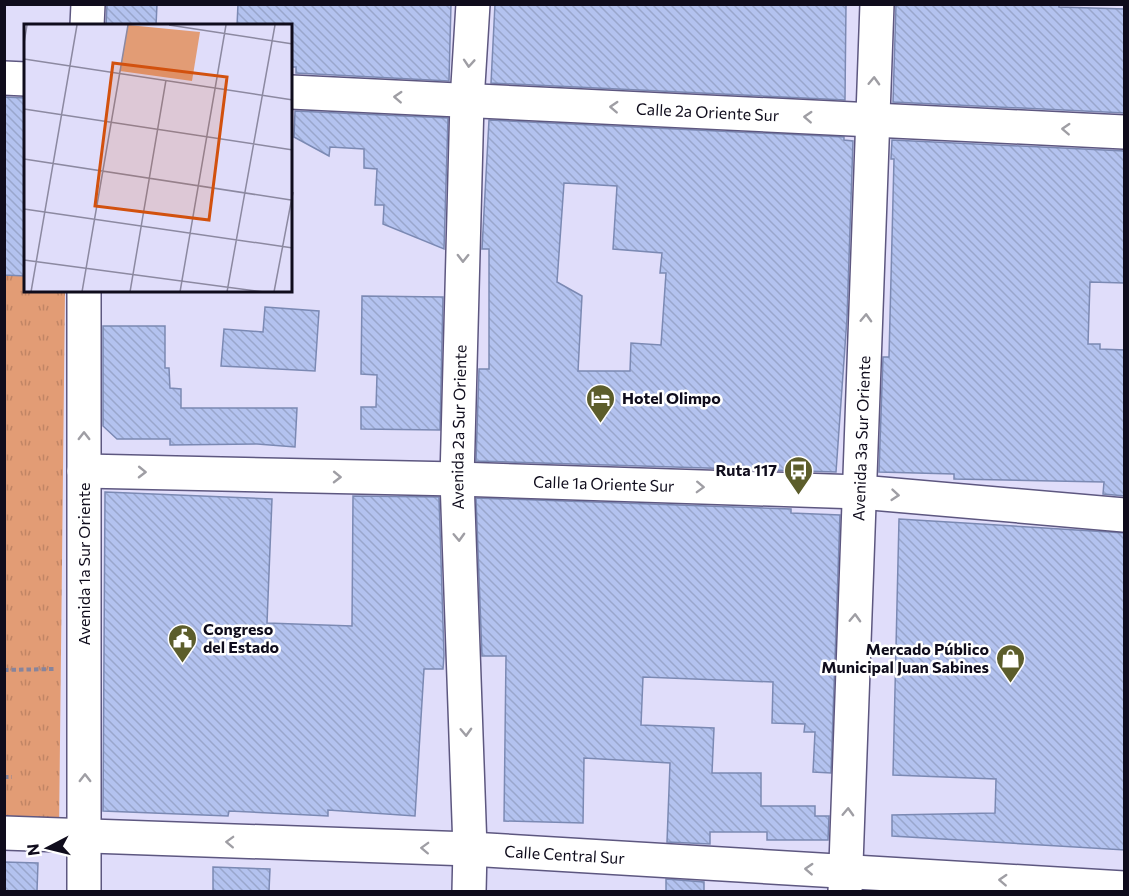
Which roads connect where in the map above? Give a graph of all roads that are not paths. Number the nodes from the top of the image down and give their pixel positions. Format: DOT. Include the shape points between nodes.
graph roads {
  1 [pos="88,4"];
  2 [pos="473,4"];
  3 [pos="877,4"];
  4 [pos="87,24"];
  5 [pos="4,78"];
  6 [pos="24,79"];
  7 [pos="292,92"];
  8 [pos="467,100"];
  9 [pos="873,120"];
  10 [pos="1125,132"];
  11 [pos="84,292"];
  12 [pos="84,471"];
  13 [pos="457,479"];
  14 [pos="860,492"];
  15 [pos="1125,515"];
  16 [pos="4,833"];
  17 [pos="85,837"];
  18 [pos="470,849"];
  19 [pos="846,881"];
  20 [pos="1125,888"];
  21 [pos="84,891"];
  22 [pos="469,891"];
  1 -- 4 [label="street"];
  2 -- 8 [label="street, Avenida 2a Sur Oriente, one-way"];
  9 -- 3 [label="street, Avenida 3a Sur Oriente, one-way"];
  5 -- 6 [label="street"];
  8 -- 7 [label="street, Calle 2a Oriente Sur, one-way"];
  9 -- 8 [label="street, Calle 2a Oriente Sur, one-way"];
  8 -- 13 [label="street, Avenida 2a Sur Oriente, one-way"];
  10 -- 9 [label="street, Calle 2a Oriente Sur, one-way"];
  14 -- 9 [label="street, Avenida 3a Sur Oriente, one-way"];
  12 -- 11 [label="street, Avenida 1a Sur Oriente, one-way"];
  12 -- 13 [label="street, Calle 1a Oriente Sur, one-way"];
  17 -- 12 [label="street, Avenida 1a Sur Oriente, one-way"];
  13 -- 14 [label="street, Calle 1a Oriente Sur, one-way"];
  13 -- 18 [label="street, Avenida 2a Sur Oriente, one-way"];
  14 -- 15 [label="street, Calle 1a Oriente Sur, one-way"];
  19 -- 14 [label="street, Avenida 3a Sur Oriente, one-way"];
  16 -- 17 [label="street, Calle Central Sur"];
  18 -- 17 [label="street, Calle Central Sur, one-way"];
  17 -- 21 [label="street, Avenida 1a Sur Oriente"];
  19 -- 18 [label="street, Calle Central Sur, one-way"];
  18 -- 22 [label="street, Avenida 2a Sur Oriente"];
  20 -- 19 [label="street, Calle Central Sur, one-way"];
}
